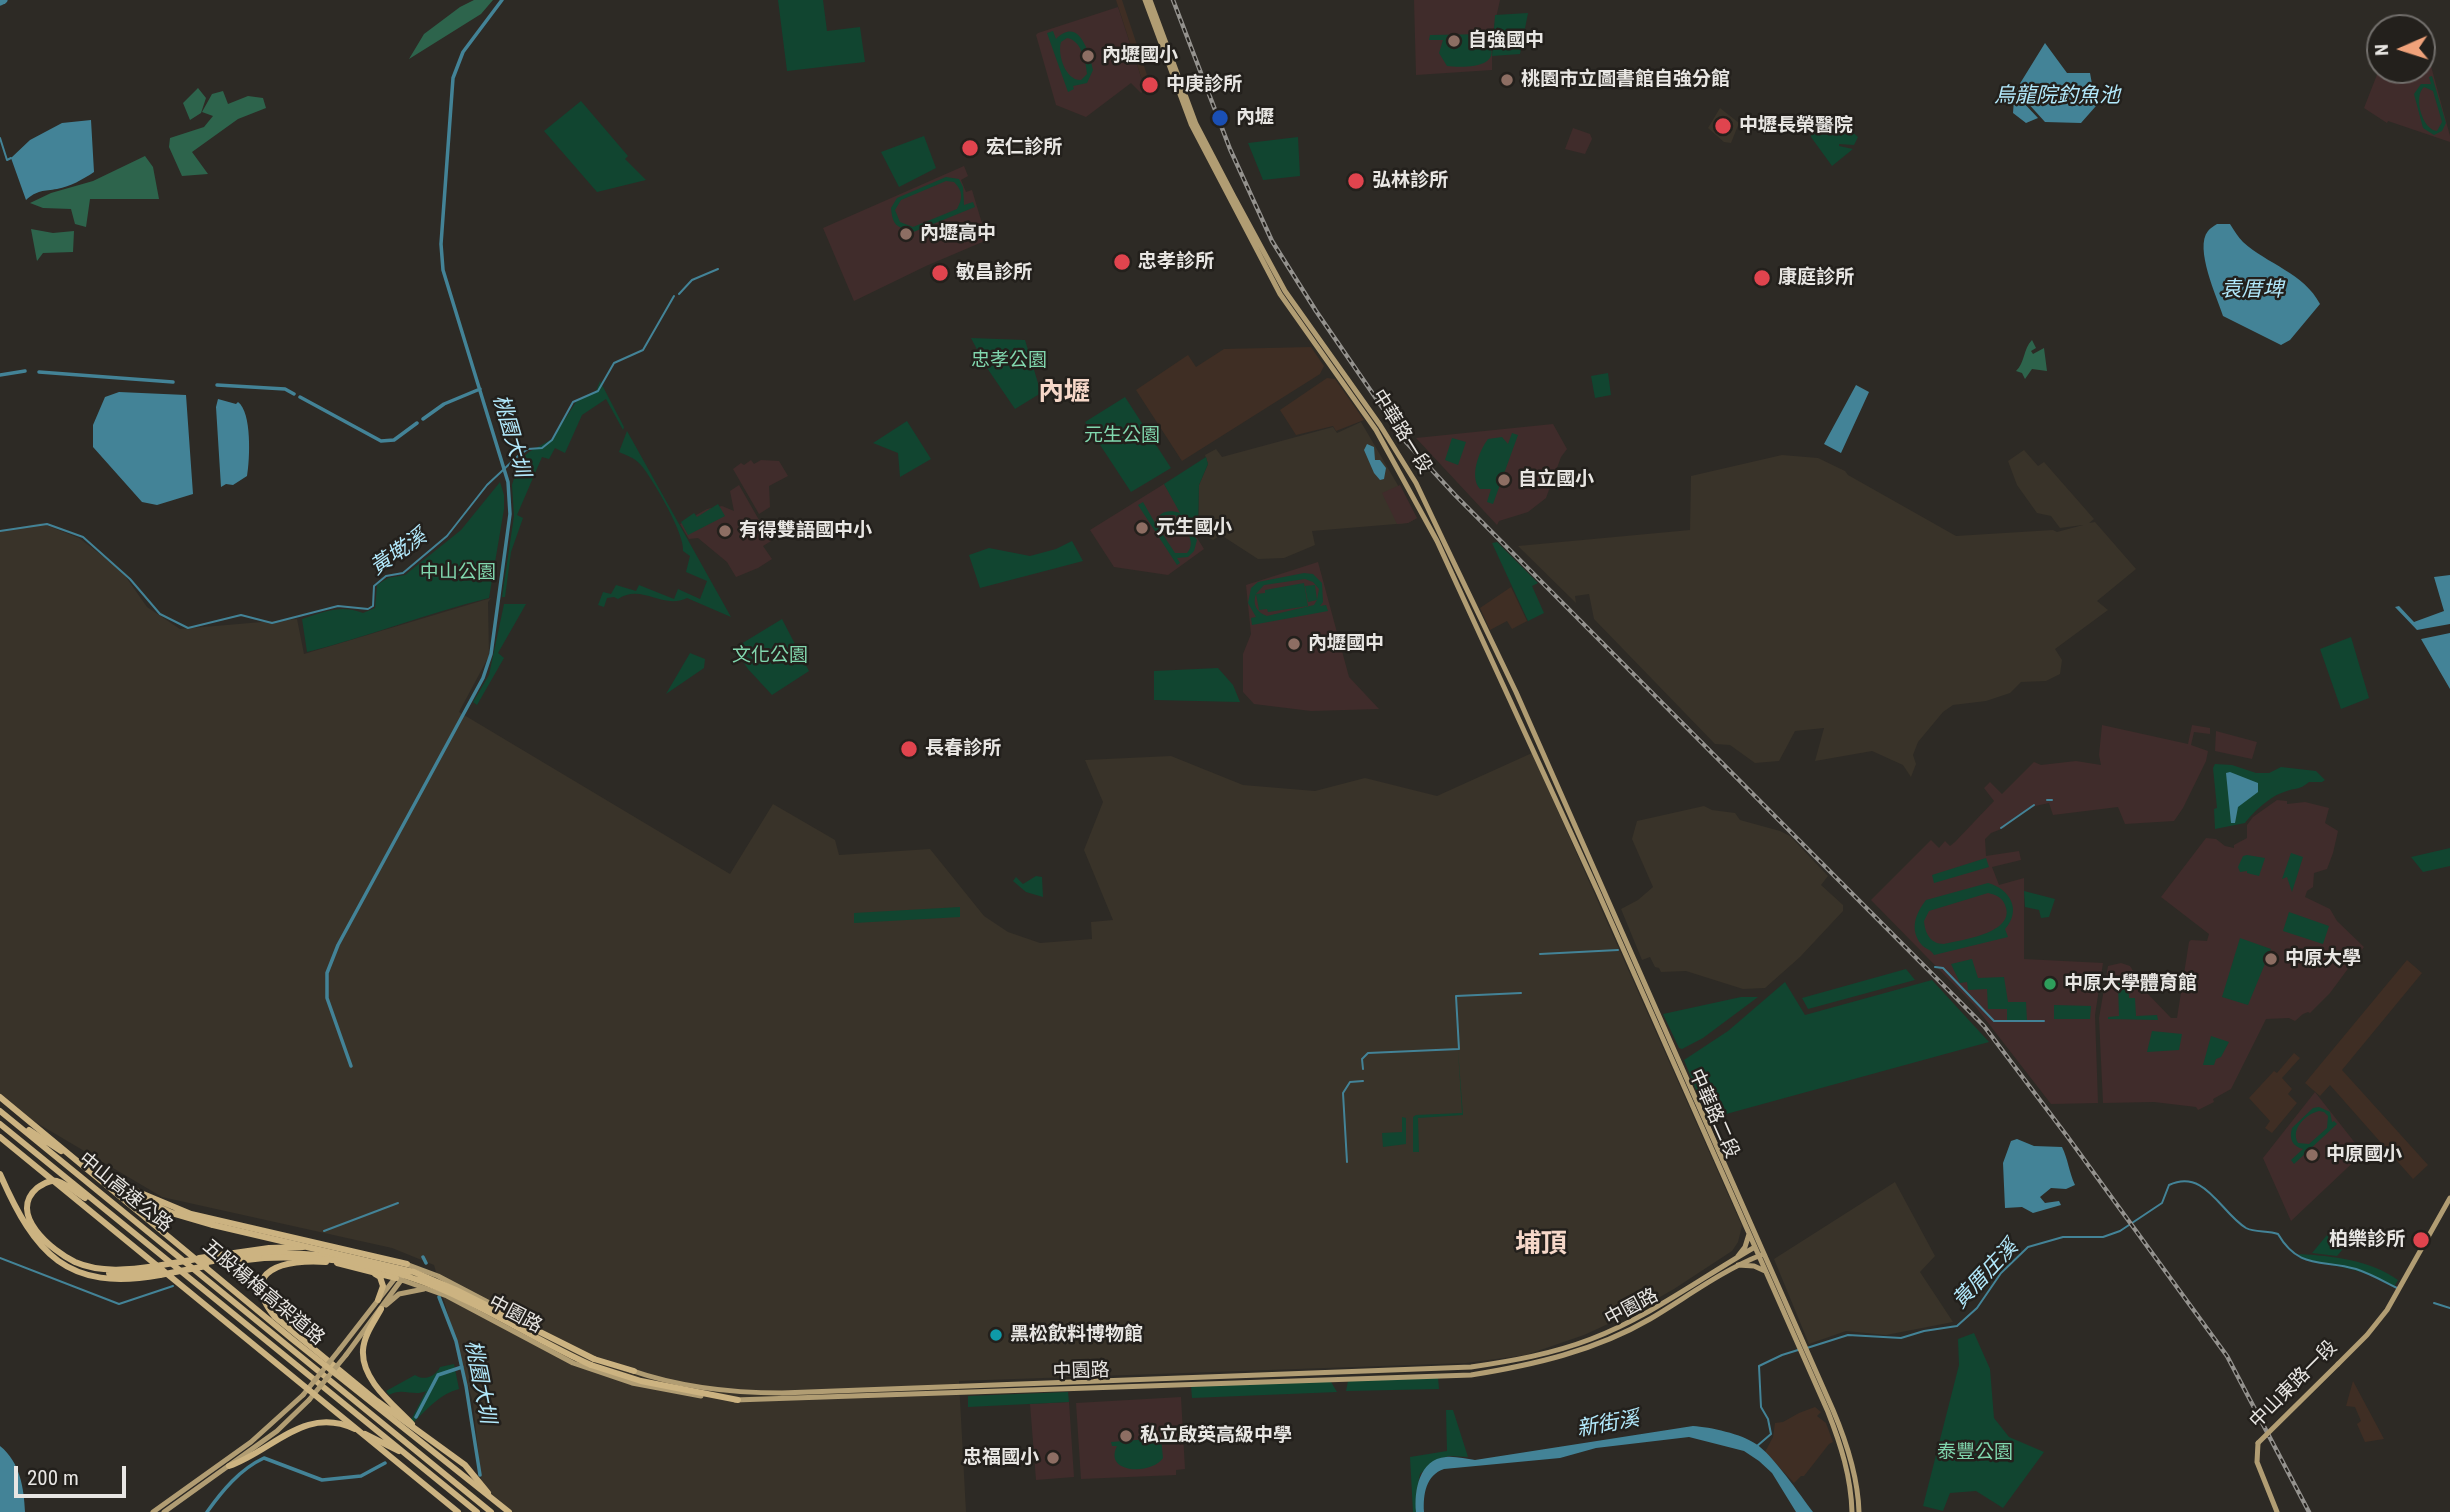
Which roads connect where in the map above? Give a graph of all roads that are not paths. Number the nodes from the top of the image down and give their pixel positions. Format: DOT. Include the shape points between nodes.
graph roads {
  1 [pos="1147,0"];
  2 [pos="1601,892"];
  3 [pos="0,1097"];
  4 [pos="0,1111"];
  5 [pos="0,1124"];
  6 [pos="0,1137"];
  7 [pos="0,1174"];
  8 [pos="100,1176"];
  9 [pos="2450,1198"];
  10 [pos="116,1219"];
  11 [pos="1749,1234"];
  12 [pos="1758,1246"];
  13 [pos="340,1249"];
  14 [pos="298,1252"];
  15 [pos="1762,1254"];
  16 [pos="1737,1258"];
  17 [pos="203,1262"];
  18 [pos="337,1264"];
  19 [pos="409,1264"];
  20 [pos="1735,1265"];
  21 [pos="364,1269"];
  22 [pos="159,1271"];
  23 [pos="404,1271"];
  24 [pos="1765,1271"];
  25 [pos="399,1279"];
  26 [pos="425,1289"];
  27 [pos="476,1296"];
  28 [pos="378,1300"];
  29 [pos="381,1309"];
  30 [pos="373,1316"];
  31 [pos="1803,1349"];
  32 [pos="592,1362"];
  33 [pos="634,1371"];
  34 [pos="738,1400"];
  35 [pos="423,1435"];
  36 [pos="409,1455"];
  37 [pos="229,1466"];
  38 [pos="153,1512"];
  39 [pos="163,1512"];
  40 [pos="458,1512"];
  41 [pos="477,1512"];
  42 [pos="491,1512"];
  43 [pos="506,1512"];
  44 [pos="1852,1512"];
  45 [pos="1859,1512"];
  46 [pos="2277,1512"];
  1 -- 2 [label="main road, 中華路一段" via="1196,124 1285,290 1416,483 1516,692"];
  2 -- 11 [label="main road, 中華路二段"];
  2 -- 12 [label="main road, 中華路二段"];
  3 -- 43 [label="highway, 五股楊梅高架道路, bridge"];
  4 -- 8 [label="highway"];
  4 -- 42 [label="highway, 中山高速公路"];
  5 -- 10 [label="highway, 中山高速公路"];
  6 -- 40 [label="highway, bridge"];
  7 -- 22 [label="highway" via="30,1235 64,1260 109,1273"];
  8 -- 13 [label="highway" via="191,1214"];
  8 -- 32 [label="highway, bridge" via="172,1213 212,1226 414,1272"];
  9 -- 46 [label="main road, 中山東路一段, bridge" via="2378,1322 2259,1443 2257,1462"];
  10 -- 22 [label="highway" via="56,1181 30,1194 26,1208 39,1236 76,1262 104,1269"];
  10 -- 36 [label="highway, 中山高速公路"];
  11 -- 12 [label="main road, 中華路二段"];
  11 -- 16 [label="main road"];
  12 -- 15 [label="main road, 中華路二段"];
  12 -- 16 [label="main road, 中園路"];
  13 -- 17 [label="highway" via="269,1248"];
  13 -- 19 [label="highway"];
  14 -- 17 [label="highway"];
  14 -- 18 [label="highway"];
  14 -- 23 [label="highway"];
  15 -- 20 [label="main road, 中園路"];
  15 -- 24 [label="main road, 中華路二段"];
  15 -- 31 [label="main road, 中華路二段"];
  16 -- 33 [label="main road, 中園路" via="1645,1314 1591,1339 1520,1360 1471,1367 782,1394 727,1391"];
  17 -- 22 [label="highway, bridge"];
  17 -- 22 [label="highway, bridge"];
  17 -- 32 [label="highway, bridge" via="343,1260 413,1278"];
  18 -- 21 [label="highway"];
  18 -- 35 [label="highway" via="295,1262 272,1268 262,1285 267,1308"];
  19 -- 23 [label="main road"];
  19 -- 27 [label="main road, 中園路"];
  20 -- 24 [label="main road"];
  20 -- 34 [label="main road, 中園路" via="1648,1320 1589,1348 1523,1367 1471,1375"];
  21 -- 25 [label="highway"];
  21 -- 28 [label="highway" via="382,1282"];
  23 -- 25 [label="main road"];
  23 -- 27 [label="main road"];
  24 -- 31 [label="main road, 中華路二段"];
  25 -- 26 [label="main road, 中園路"];
  25 -- 28 [label="main road"];
  25 -- 30 [label="main road"];
  26 -- 29 [label="main road" via="399,1294"];
  26 -- 34 [label="main road, 中園路" via="599,1372 659,1390"];
  27 -- 33 [label="main road, 中園路" via="549,1335"];
  28 -- 38 [label="main road, bridge" via="303,1395 251,1442"];
  29 -- 30 [label="main road"];
  29 -- 35 [label="highway" via="363,1349 366,1368 373,1382"];
  30 -- 37 [label="main road, bridge" via="309,1400 277,1431"];
  31 -- 44 [label="main road, 中華路二段" via="1844,1457"];
  31 -- 45 [label="main road, 中華路二段" via="1849,1453"];
  32 -- 33 [label="highway"];
  32 -- 34 [label="highway" via="641,1381"];
  35 -- 43 [label="highway" via="465,1465"];
  36 -- 37 [label="highway" via="342,1423 314,1423"];
  36 -- 41 [label="highway, 中山高速公路"];
  37 -- 39 [label="main road"];
}
